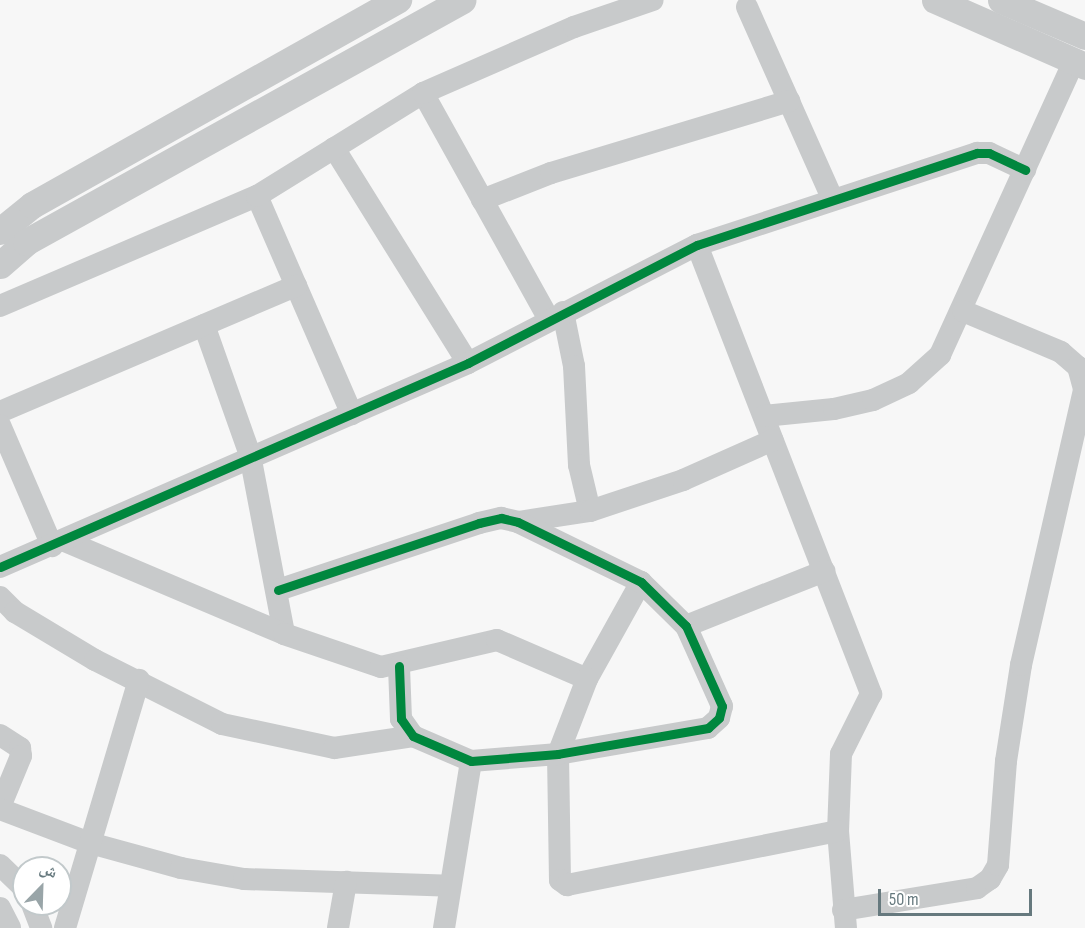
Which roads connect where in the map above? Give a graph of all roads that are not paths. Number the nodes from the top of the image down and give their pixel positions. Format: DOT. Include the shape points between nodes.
graph roads {
  1 [pos="398,0"];
  2 [pos="462,0"];
  3 [pos="653,0"];
  4 [pos="935,0"];
  5 [pos="1001,0"];
  6 [pos="747,7"];
  7 [pos="1085,36"];
  8 [pos="1079,64"];
  9 [pos="423,93"];
  10 [pos="789,101"];
  11 [pos="334,148"];
  12 [pos="1025,170"];
  13 [pos="257,196"];
  14 [pos="482,200"];
  15 [pos="834,200"];
  16 [pos="3,239"];
  17 [pos="697,245"];
  18 [pos="296,286"];
  19 [pos="0,306"];
  20 [pos="963,311"];
  21 [pos="556,316"];
  22 [pos="204,325"];
  23 [pos="468,363"];
  24 [pos="0,412"];
  25 [pos="352,414"];
  26 [pos="764,416"];
  27 [pos="0,424"];
  28 [pos="773,440"];
  29 [pos="250,455"];
  30 [pos="590,511"];
  31 [pos="518,522"];
  32 [pos="59,544"];
  33 [pos="0,567"];
  34 [pos="824,571"];
  35 [pos="641,582"];
  36 [pos="278,590"];
  37 [pos="0,597"];
  38 [pos="686,626"];
  39 [pos="284,634"];
  40 [pos="399,666"];
  41 [pos="587,679"];
  42 [pos="139,680"];
  43 [pos="0,735"];
  44 [pos="413,736"];
  45 [pos="558,754"];
  46 [pos="471,761"];
  47 [pos="0,808"];
  48 [pos="838,831"];
  49 [pos="90,843"];
  50 [pos="0,865"];
  51 [pos="12,876"];
  52 [pos="346,882"];
  53 [pos="450,886"];
  54 [pos="0,908"];
  55 [pos="844,919"];
  56 [pos="10,928"];
  57 [pos="64,928"];
  58 [pos="338,928"];
  59 [pos="444,928"];
  1 -- 16 [label="street" via="32,205"];
  2 -- 16 [label="street"];
  3 -- 9 [label="street" via="574,27"];
  4 -- 8 [label="street"];
  5 -- 7 [label="street"];
  6 -- 10 [label="street"];
  8 -- 12 [label="street"];
  9 -- 11 [label="street"];
  9 -- 14 [label="street"];
  10 -- 14 [label="street" via="551,173"];
  10 -- 15 [label="street"];
  11 -- 13 [label="street"];
  11 -- 23 [label="street"];
  12 -- 15 [label="street" via="982,152"];
  12 -- 20 [label="street"];
  13 -- 18 [label="street"];
  13 -- 19 [label="street"];
  14 -- 21 [label="street"];
  15 -- 17 [label="street"];
  17 -- 21 [label="street"];
  17 -- 26 [label="street"];
  18 -- 22 [label="street"];
  18 -- 25 [label="street"];
  20 -- 26 [label="street" via="940,355 926,371 900,388 854,406"];
  20 -- 55 [label="street" via="1061,352 1078,367 1084,389 1021,665 1006,761 998,865 990,879 976,888 905,897"];
  21 -- 23 [label="street"];
  21 -- 30 [label="street" via="574,366 579,465"];
  22 -- 24 [label="street"];
  22 -- 29 [label="street"];
  23 -- 25 [label="street"];
  25 -- 29 [label="street"];
  26 -- 28 [label="street"];
  27 -- 32 [label="street"];
  28 -- 30 [label="street" via="683,480"];
  28 -- 34 [label="street"];
  29 -- 32 [label="street"];
  29 -- 36 [label="street"];
  30 -- 31 [label="street"];
  31 -- 35 [label="street"];
  31 -- 36 [label="street" via="501,518 479,523"];
  32 -- 33 [label="street"];
  32 -- 39 [label="street"];
  34 -- 38 [label="street"];
  34 -- 48 [label="street" via="871,694 841,754"];
  35 -- 38 [label="street"];
  35 -- 41 [label="street"];
  36 -- 39 [label="street"];
  37 -- 42 [label="street" via="15,612 95,660"];
  38 -- 45 [label="street" via="722,706 713,726"];
  39 -- 40 [label="street" via="381,667"];
  40 -- 41 [label="street" via="497,640"];
  40 -- 44 [label="street" via="401,719"];
  41 -- 45 [label="street"];
  42 -- 44 [label="street" via="222,724 273,737 334,748"];
  42 -- 49 [label="street"];
  43 -- 47 [label="street" via="20,748 21,756"];
  44 -- 46 [label="street"];
  45 -- 46 [label="street"];
  45 -- 48 [label="street" via="558,875 567,885"];
  46 -- 53 [label="street"];
  47 -- 49 [label="street"];
  48 -- 55 [label="street"];
  49 -- 52 [label="street" via="181,868 244,879"];
  49 -- 57 [label="street"];
  50 -- 51 [label="street"];
  52 -- 53 [label="street"];
  52 -- 58 [label="street"];
  53 -- 59 [label="street"];
  54 -- 56 [label="street"];
}
